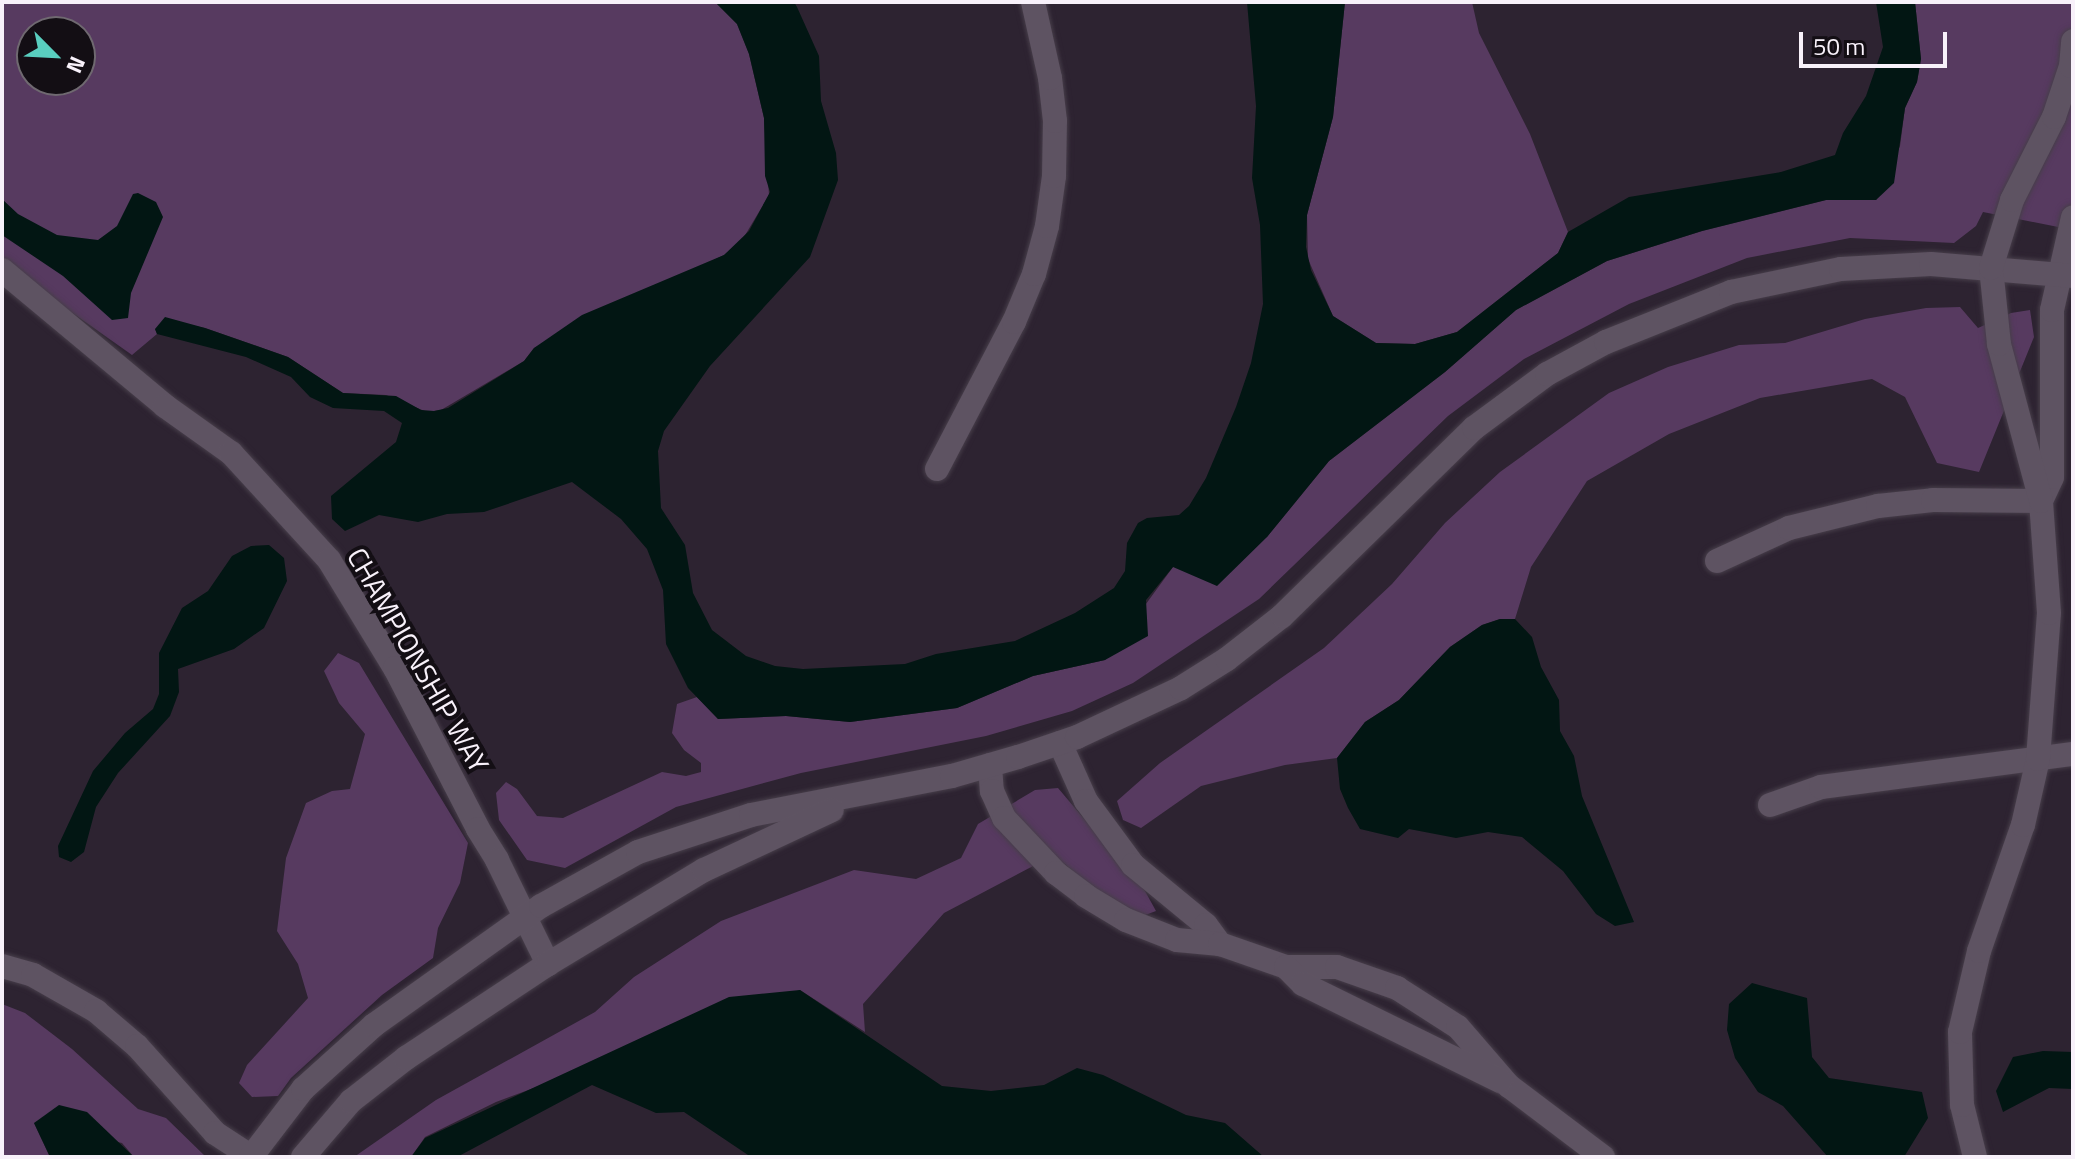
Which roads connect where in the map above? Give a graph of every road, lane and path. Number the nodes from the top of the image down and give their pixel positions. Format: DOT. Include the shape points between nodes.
graph roads {
  1 [pos="1033,2"];
  2 [pos="2073,41"];
  3 [pos="2073,217"];
  4 [pos="1991,268"];
  5 [pos="2,270"];
  6 [pos="2068,276"];
  7 [pos="937,469"];
  8 [pos="2041,501"];
  9 [pos="1717,561"];
  10 [pos="1060,743"];
  11 [pos="2073,754"];
  12 [pos="2038,759"];
  13 [pos="990,765"];
  14 [pos="868,794"];
  15 [pos="1770,805"];
  16 [pos="526,919"];
  17 [pos="1220,944"];
  18 [pos="548,964"];
  19 [pos="2,966"];
  20 [pos="1286,967"];
  21 [pos="1509,1086"];
  22 [pos="252,1157"];
  23 [pos="303,1157"];
  24 [pos="1603,1157"];
  25 [pos="1975,1157"];
  1 -- 7 [label="street" via="1055,121 1047,226 1014,322"];
  2 -- 4 [label="street" via="2071,66 2054,117 2012,200"];
  3 -- 6 [label="street"];
  4 -- 6 [label="street"];
  4 -- 8 [label="street" via="1999,344"];
  4 -- 10 [label="street" via="1885,265 1774,280 1667,314 1606,342 1547,374 1474,428 1428,468 1321,581 1227,659 1130,715"];
  5 -- 16 [label="street, CHAMPIONSHIP WAY" via="165,406 231,453 329,560 395,668"];
  6 -- 8 [label="street" via="2052,310 2052,477"];
  8 -- 9 [label="street" via="1933,500 1862,508 1789,528"];
  8 -- 12 [label="street" via="2049,613"];
  10 -- 13 [label="street"];
  10 -- 17 [label="street" via="1086,801 1133,865 1206,925"];
  11 -- 12 [label="street"];
  12 -- 15 [label="street" via="1821,787"];
  12 -- 25 [label="street" via="2023,825 1965,999 1959,1069"];
  13 -- 14 [label="street"];
  13 -- 17 [label="street" via="992,791 1004,818 1056,873 1126,920 1177,940"];
  14 -- 16 [label="street" via="751,815 638,852"];
  14 -- 18 [label="street" via="704,870"];
  16 -- 18 [label="street, CHAMPIONSHIP WAY"];
  16 -- 22 [label="street" via="374,1025 303,1089"];
  17 -- 20 [label="street"];
  18 -- 23 [label="street" via="351,1101"];
  19 -- 22 [label="street" via="33,975 96,1011 137,1046 215,1133"];
  20 -- 21 [label="street" via="1303,984"];
  20 -- 21 [label="street" via="1337,967 1397,988 1458,1027"];
  21 -- 24 [label="street"];
}
